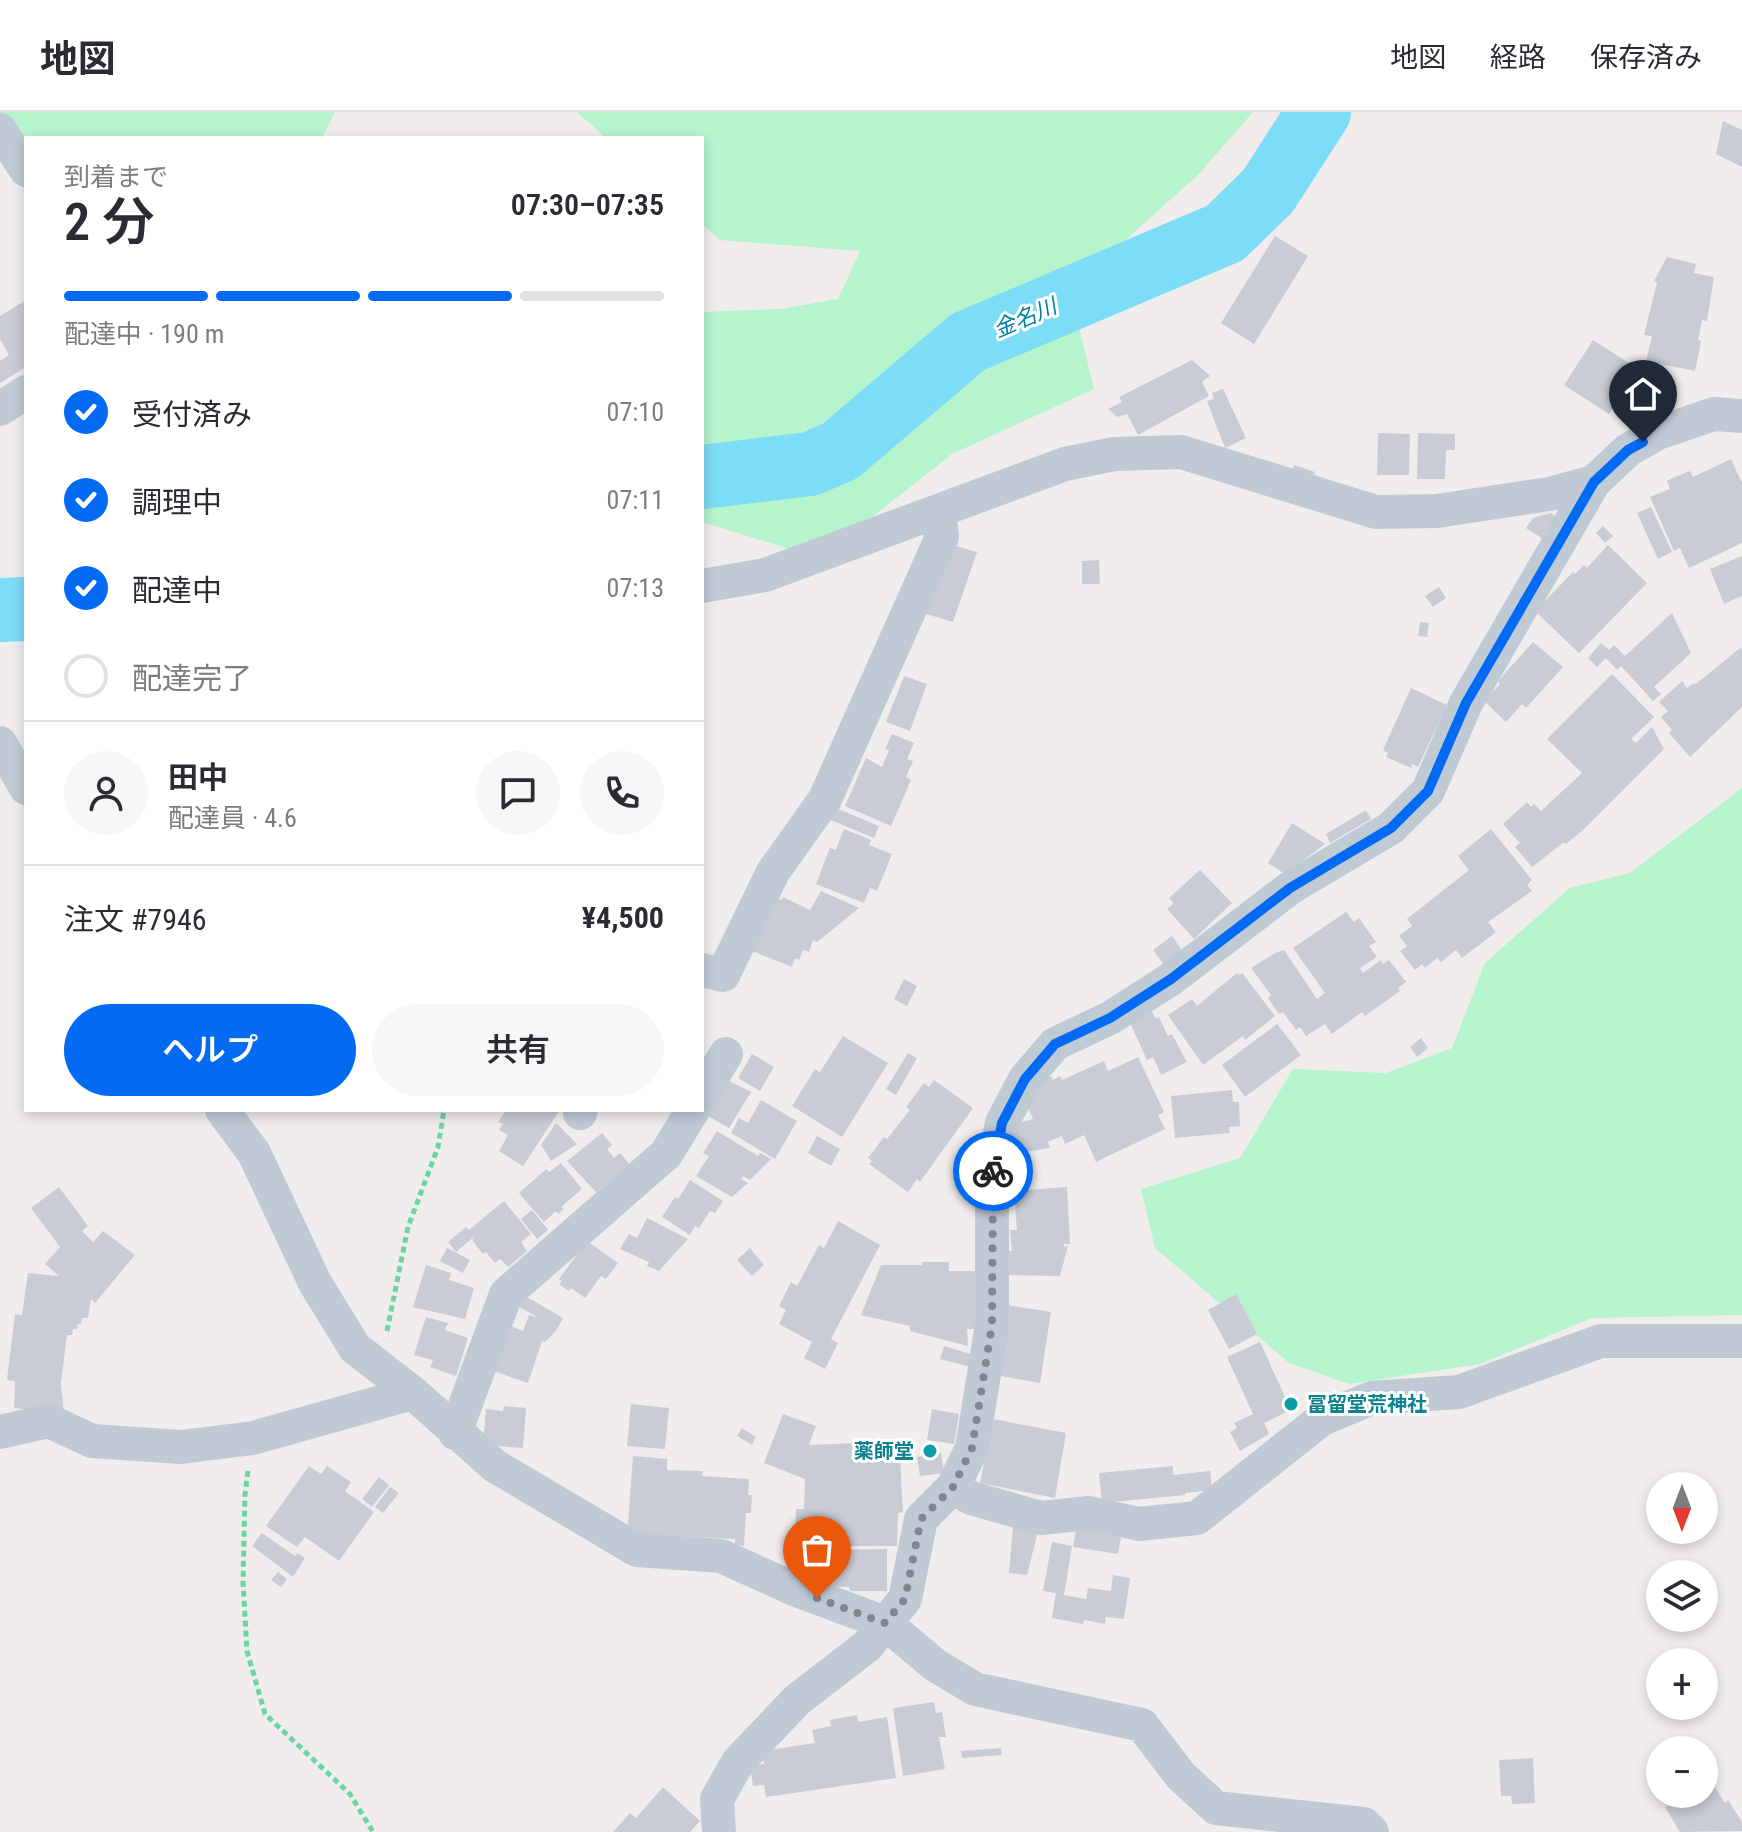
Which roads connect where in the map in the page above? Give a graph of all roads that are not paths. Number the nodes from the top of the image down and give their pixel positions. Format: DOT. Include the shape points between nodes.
graph roads {
  1 [pos="0,130"];
  2 [pos="24,167"];
  3 [pos="24,393"];
  4 [pos="0,409"];
  5 [pos="1742,416"];
  6 [pos="1594,482"];
  7 [pos="939,511"];
  8 [pos="704,586"];
  9 [pos="0,743"];
  10 [pos="24,785"];
  11 [pos="704,970"];
  12 [pos="726,1054"];
  13 [pos="704,1091"];
  14 [pos="223,1112"];
  15 [pos="692,1112"];
  16 [pos="1742,1341"];
  17 [pos="413,1393"];
  18 [pos="0,1432"];
  19 [pos="455,1433"];
  20 [pos="953,1487"];
  21 [pos="885,1623"];
  22 [pos="719,1832"];
  23 [pos="1372,1832"];
  1 -- 2 [label="street"];
  3 -- 4 [label="street"];
  5 -- 6 [label="street" via="1714,414 1658,433 1628,450"];
  6 -- 7 [label="street" via="1437,511 1376,512 1181,452 1114,454 1065,464"];
  6 -- 20 [label="street" via="1466,703 1428,791 1391,828 1290,888 1171,979 1110,1018 1055,1044 1025,1079 1002,1123 992,1176 992,1325 972,1448"];
  7 -- 8 [label="street" via="765,575"];
  7 -- 11 [label="street" via="942,537 825,799 773,872 723,975"];
  9 -- 10 [label="street"];
  12 -- 13 [label="street"];
  14 -- 17 [label="street" via="254,1153 315,1283 355,1348"];
  15 -- 19 [label="street" via="666,1154 506,1294"];
  16 -- 20 [label="street" via="1601,1341 1459,1392 1372,1398 1322,1419 1197,1518 1139,1524 1089,1513 1041,1518 971,1498"];
  17 -- 18 [label="street" via="253,1438 181,1447 92,1441 49,1421"];
  17 -- 19 [label="street"];
  19 -- 21 [label="street" via="495,1466 637,1550 721,1556"];
  20 -- 21 [label="street" via="921,1519 905,1599"];
  21 -- 22 [label="street" via="867,1646 797,1700 738,1762 717,1799"];
  21 -- 23 [label="street" via="935,1665 975,1689 1142,1725 1181,1776 1216,1808 1364,1824"];
}
